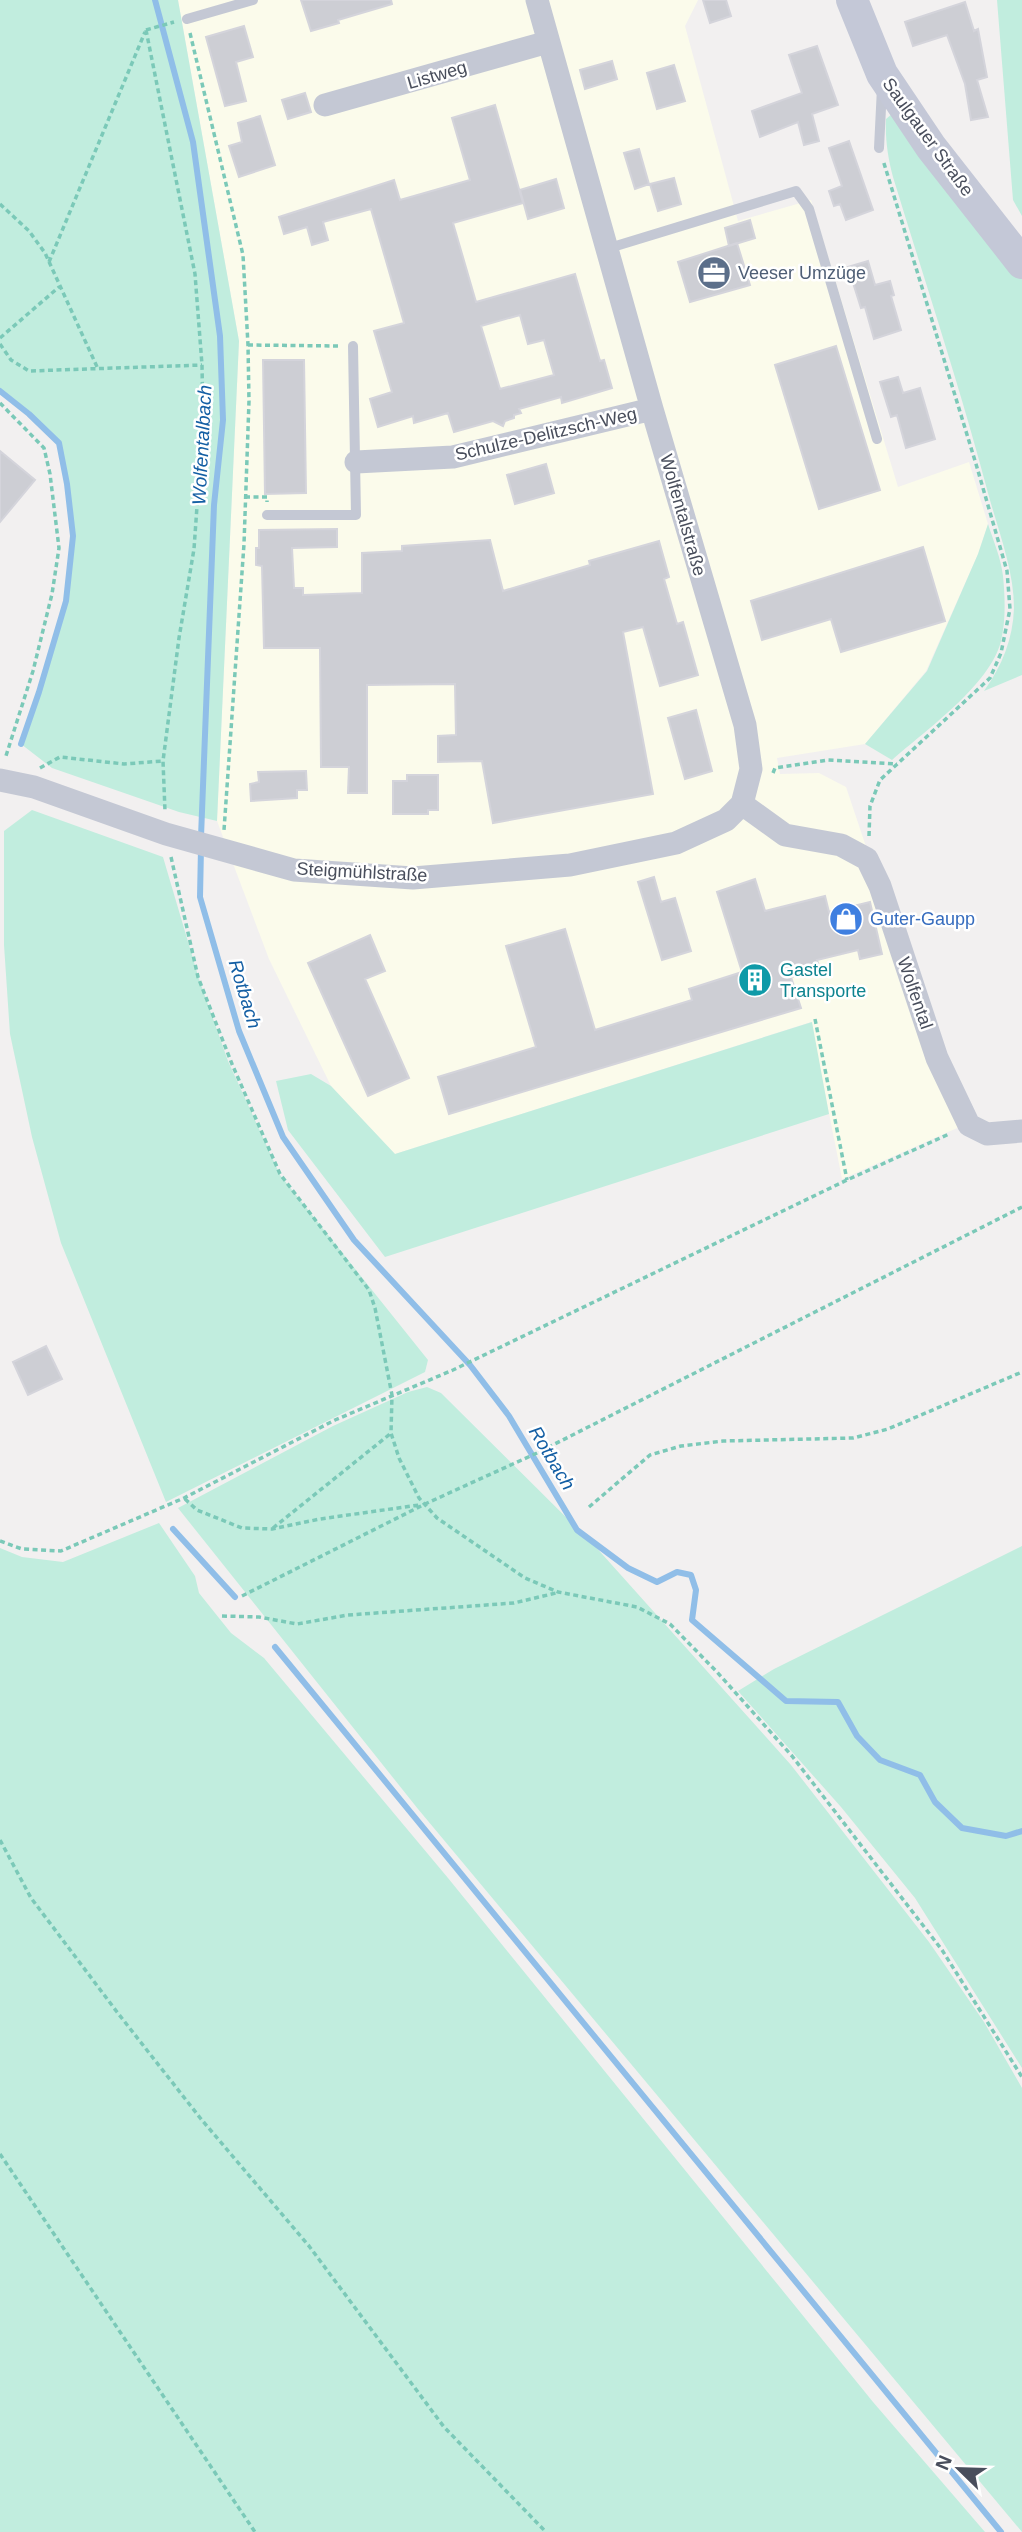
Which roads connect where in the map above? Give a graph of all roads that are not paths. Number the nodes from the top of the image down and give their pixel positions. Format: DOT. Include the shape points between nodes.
graph roads {
  1 [pos="253,0"];
  2 [pos="537,0"];
  3 [pos="852,0"];
  4 [pos="187,19"];
  5 [pos="548,42"];
  6 [pos="882,74"];
  7 [pos="325,105"];
  8 [pos="879,148"];
  9 [pos="606,249"];
  10 [pos="1022,262"];
  11 [pos="353,346"];
  12 [pos="652,409"];
  13 [pos="877,439"];
  14 [pos="356,462"];
  15 [pos="267,515"];
  16 [pos="1,784"];
  17 [pos="749,800"];
  18 [pos="1022,1131"];
  1 -- 4 [label="lane"];
  2 -- 5 [label="street, Wolfentalstraße"];
  3 -- 6 [label="main road, Saulgauer Straße"];
  5 -- 7 [label="street, Listweg"];
  5 -- 9 [label="street, Wolfentalstraße"];
  6 -- 8 [label="lane"];
  6 -- 10 [label="main road, Saulgauer Straße" via="931,148"];
  9 -- 12 [label="street, Wolfentalstraße"];
  9 -- 13 [label="lane" via="796,191 809,208"];
  11 -- 14 [label="lane"];
  12 -- 14 [label="street, Schulze-Delitzsch-Weg" via="453,457"];
  12 -- 17 [label="street, Wolfentalstraße" via="745,725 751,769"];
  14 -- 15 [label="lane" via="356,515"];
  16 -- 17 [label="street, Steigmühlstraße" via="34,787 166,834 294,870 413,878 570,865 676,843 726,820"];
  17 -- 18 [label="street, Wolfental" via="785,835 841,845 867,859 937,1058 969,1125 987,1134"];
}
